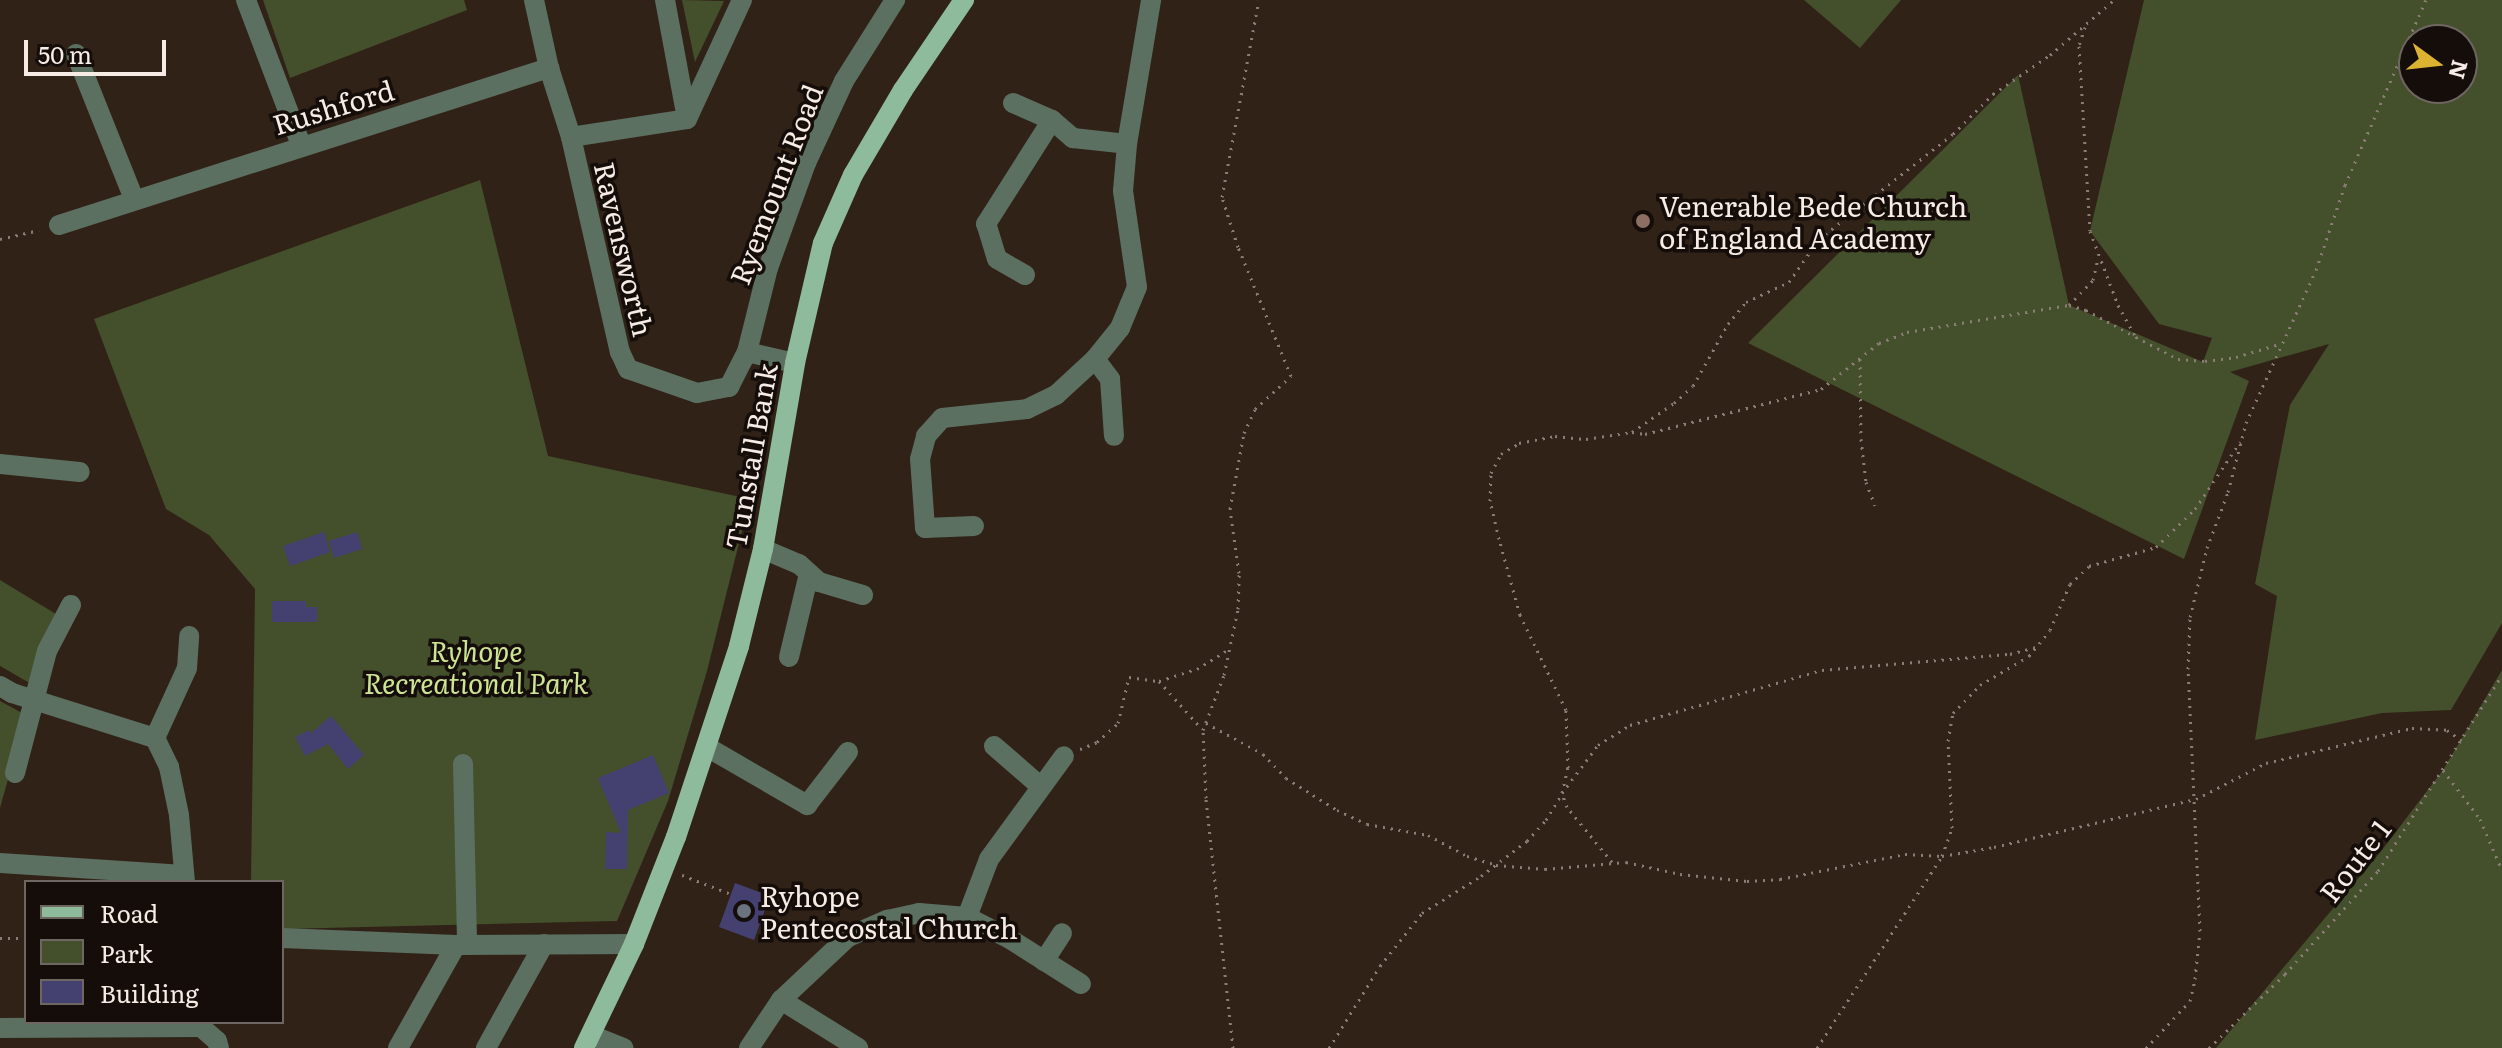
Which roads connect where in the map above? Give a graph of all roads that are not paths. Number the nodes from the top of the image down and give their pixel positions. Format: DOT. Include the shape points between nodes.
graph roads {
  1 [pos="246,0"];
  2 [pos="534,0"];
  3 [pos="665,0"];
  4 [pos="742,0"];
  5 [pos="895,0"];
  6 [pos="964,0"];
  7 [pos="1151,0"];
  8 [pos="76,54"];
  9 [pos="549,68"];
  10 [pos="1013,103"];
  11 [pos="687,119"];
  12 [pos="1052,120"];
  13 [pos="571,137"];
  14 [pos="1127,144"];
  15 [pos="301,145"];
  16 [pos="134,199"];
  17 [pos="59,225"];
  18 [pos="1025,275"];
  19 [pos="747,352"];
  20 [pos="1095,359"];
  21 [pos="795,363"];
  22 [pos="1114,436"];
  23 [pos="0,464"];
  24 [pos="80,472"];
  25 [pos="974,526"];
  26 [pos="763,549"];
  27 [pos="809,574"];
  28 [pos="863,595"];
  29 [pos="71,605"];
  30 [pos="189,636"];
  31 [pos="789,657"];
  32 [pos="0,686"];
  33 [pos="33,700"];
  34 [pos="155,738"];
  35 [pos="994,746"];
  36 [pos="707,747"];
  37 [pos="848,752"];
  38 [pos="1064,756"];
  39 [pos="463,764"];
  40 [pos="15,773"];
  41 [pos="1040,786"];
  42 [pos="0,863"];
  43 [pos="184,879"];
  44 [pos="967,917"];
  45 [pos="1062,933"];
  46 [pos="284,938"];
  47 [pos="544,944"];
  48 [pos="634,944"];
  49 [pos="462,945"];
  50 [pos="1044,961"];
  51 [pos="1081,984"];
  52 [pos="781,1000"];
  53 [pos="0,1028"];
  54 [pos="587,1042"];
  55 [pos="219,1048"];
  56 [pos="398,1048"];
  57 [pos="486,1048"];
  58 [pos="623,1048"];
  59 [pos="749,1048"];
  60 [pos="858,1048"];
  1 -- 15 [label="street"];
  2 -- 9 [label="street, Ravensworth"];
  3 -- 11 [label="street"];
  4 -- 11 [label="street"];
  5 -- 19 [label="street, Ryemount Road" via="844,81 806,163 768,268"];
  6 -- 21 [label="main road, Tunstall Bank" via="853,175 823,243"];
  7 -- 14 [label="street"];
  8 -- 16 [label="street"];
  9 -- 13 [label="street, Ravensworth"];
  9 -- 15 [label="street, Rushford"];
  10 -- 12 [label="street"];
  11 -- 13 [label="street"];
  12 -- 14 [label="street" via="1073,138"];
  12 -- 18 [label="street" via="986,224 997,259"];
  13 -- 19 [label="street, Ravensworth" via="628,369 697,393 729,387"];
  14 -- 20 [label="street" via="1123,191 1137,287 1120,328"];
  15 -- 16 [label="street, Rushford"];
  16 -- 17 [label="street, Rushford"];
  19 -- 21 [label="street"];
  20 -- 22 [label="street" via="1110,379"];
  20 -- 25 [label="street" via="1056,395 1027,409 942,418 926,436 920,459 925,528"];
  21 -- 26 [label="main road, Tunstall Bank"];
  23 -- 24 [label="street"];
  26 -- 27 [label="street" via="799,564"];
  26 -- 36 [label="main road, Tunstall Bank"];
  27 -- 28 [label="street"];
  27 -- 31 [label="street"];
  29 -- 33 [label="street" via="47,651"];
  30 -- 34 [label="street" via="187,668"];
  32 -- 33 [label="street"];
  33 -- 34 [label="street"];
  33 -- 40 [label="street"];
  34 -- 43 [label="street" via="174,791"];
  35 -- 41 [label="street"];
  36 -- 37 [label="street" via="802,805 811,803"];
  36 -- 48 [label="main road, Tunstall Bank"];
  38 -- 41 [label="street"];
  39 -- 49 [label="street"];
  41 -- 44 [label="street" via="989,859"];
  42 -- 43 [label="street"];
  44 -- 50 [label="street"];
  44 -- 52 [label="street" via="919,913 848,937"];
  45 -- 50 [label="street"];
  46 -- 49 [label="street"];
  47 -- 48 [label="street"];
  47 -- 49 [label="street"];
  47 -- 57 [label="street"];
  48 -- 54 [label="main road, Tunstall Bank"];
  49 -- 56 [label="street"];
  50 -- 51 [label="street"];
  52 -- 59 [label="street"];
  52 -- 60 [label="street"];
  53 -- 55 [label="street" via="201,1027"];
  54 -- 58 [label="street"];
}
